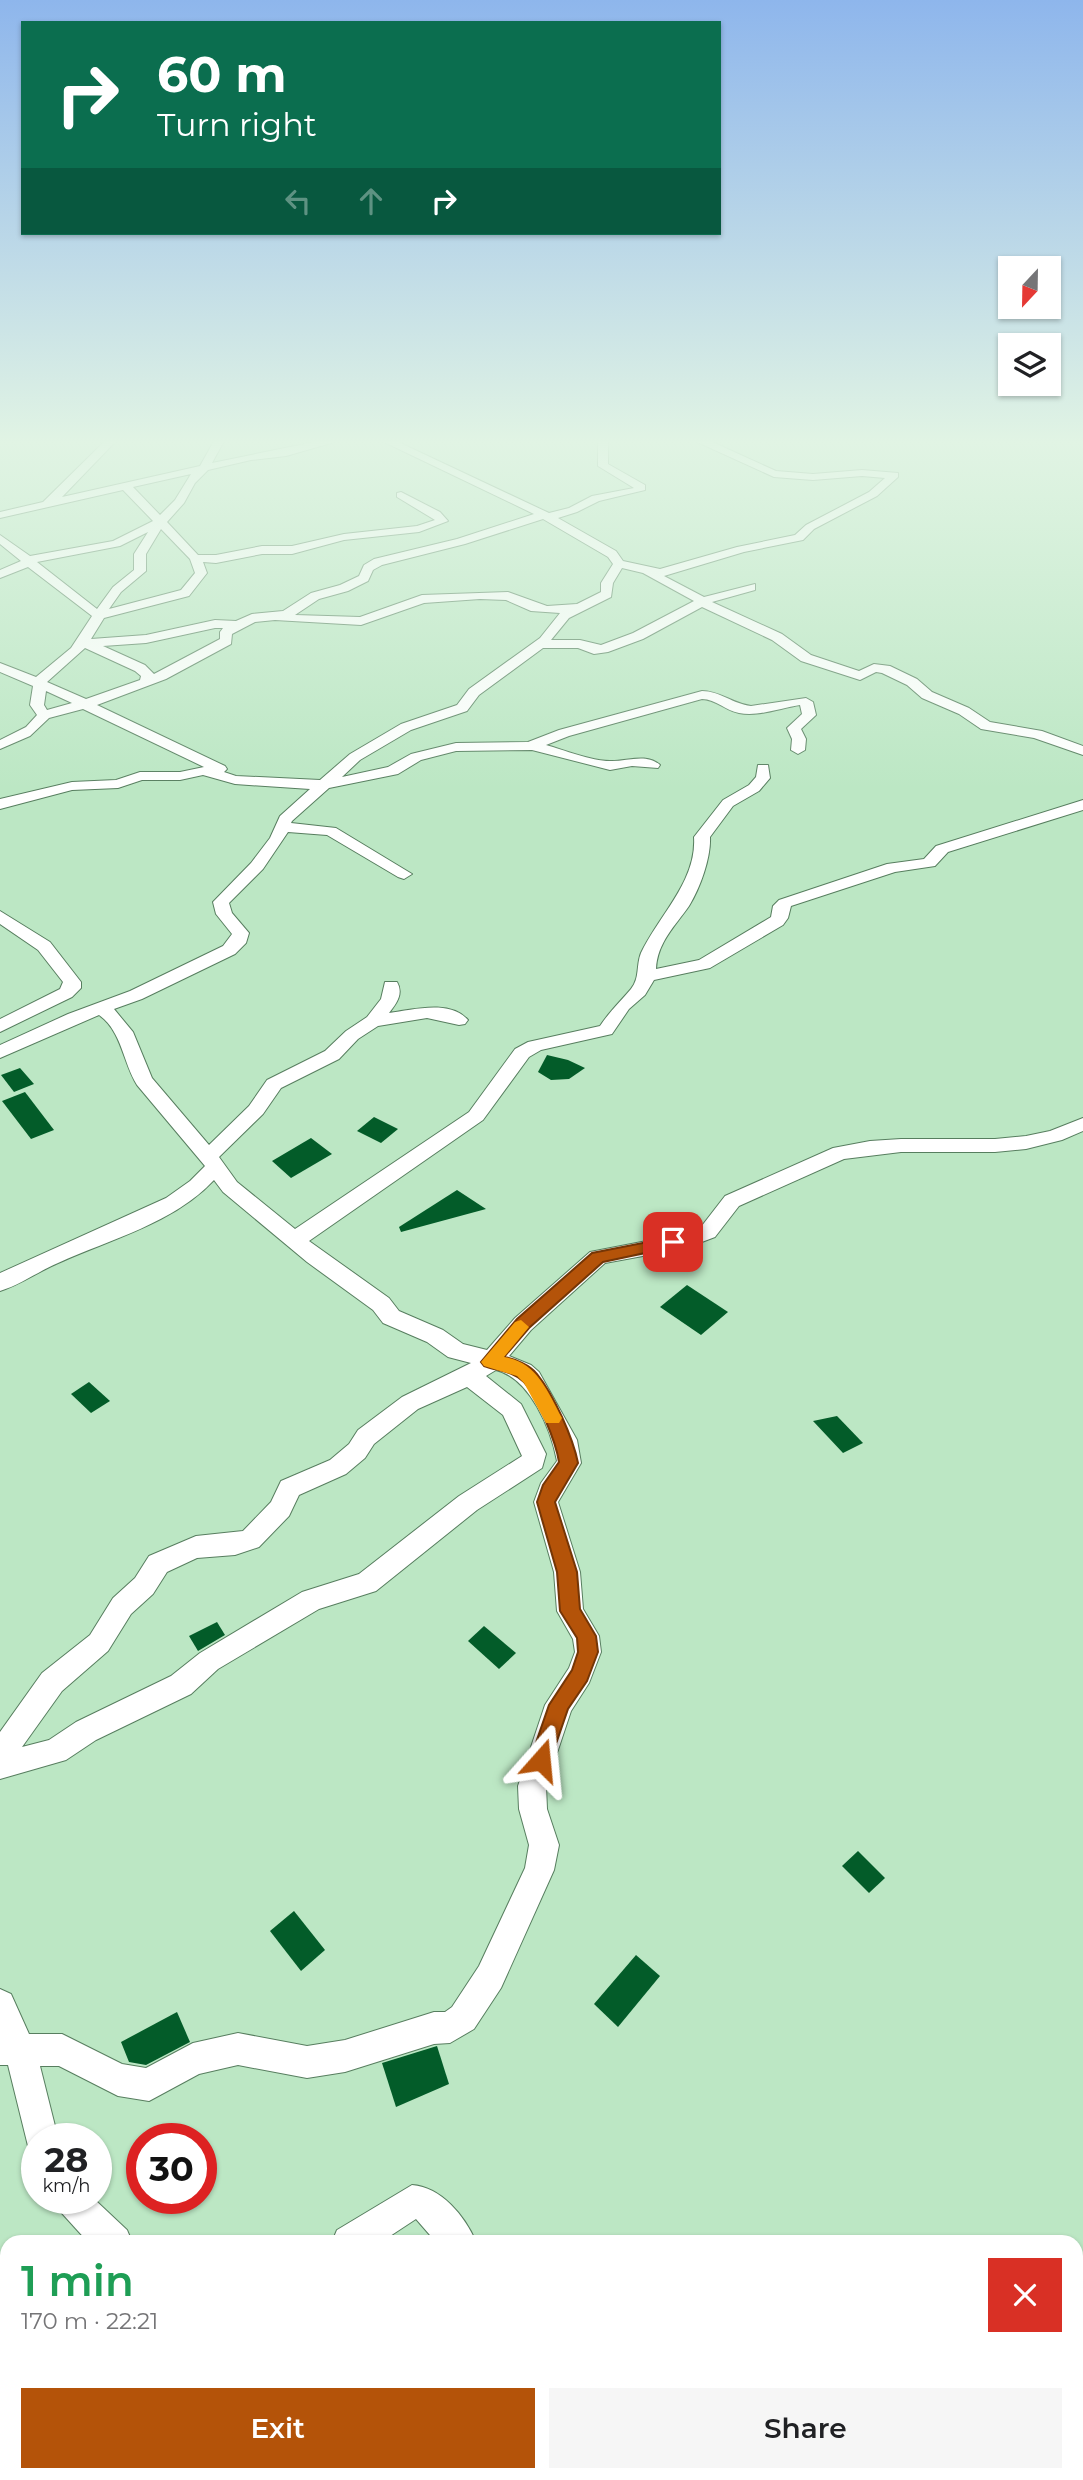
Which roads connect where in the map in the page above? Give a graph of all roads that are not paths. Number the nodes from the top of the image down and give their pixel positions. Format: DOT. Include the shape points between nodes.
graph roads {
  1 [pos="23,557"];
  2 [pos="50,557"];
  3 [pos="140,557"];
  4 [pos="227,557"];
  5 [pos="400,557"];
  6 [pos="614,557"];
  7 [pos="723,557"];
  8 [pos="195,558"];
  9 [pos="28,561"];
  10 [pos="619,564"];
  11 [pos="649,573"];
  12 [pos="0,574"];
  13 [pos="751,587"];
  14 [pos="703,601"];
  15 [pos="580,607"];
  16 [pos="99,614"];
  17 [pos="271,618"];
  18 [pos="236,625"];
  19 [pos="82,644"];
  20 [pos="540,644"];
  21 [pos="0,667"];
  22 [pos="146,681"];
  23 [pos="39,684"];
  24 [pos="85,704"];
  25 [pos="44,715"];
  26 [pos="0,745"];
  27 [pos="531,746"];
  28 [pos="798,750"];
  29 [pos="1083,751"];
  30 [pos="653,765"];
  31 [pos="762,768"];
  32 [pos="255,782"];
  33 [pos="321,785"];
  34 [pos="0,804"];
  35 [pos="1083,805"];
  36 [pos="282,827"];
  37 [pos="404,874"];
  38 [pos="0,916"];
  39 [pos="647,976"];
  40 [pos="391,986"];
  41 [pos="100,1008"];
  42 [pos="459,1020"];
  43 [pos="373,1021"];
  44 [pos="0,1026"];
  45 [pos="0,1052"];
  46 [pos="1083,1124"];
  47 [pos="212,1172"];
  48 [pos="296,1238"];
  49 [pos="0,1283"];
  50 [pos="479,1369"];
  51 [pos="0,1755"];
  52 [pos="0,1766"];
  53 [pos="0,2005"];
  54 [pos="10,2049"];
  55 [pos="36,2123"];
  56 [pos="84,2214"];
  57 [pos="107,2235"];
  58 [pos="360,2235"];
  59 [pos="453,2235"];
  1 -- 9 [label="street"];
  2 -- 9 [label="street"];
  3 -- 16 [label="street" via="140,570 115,589"];
  4 -- 8 [label="street"];
  5 -- 17 [label="street" via="378,562 350,586 315,596 293,612"];
  6 -- 10 [label="street"];
  7 -- 11 [label="street"];
  8 -- 16 [label="street" via="201,573 188,591"];
  9 -- 12 [label="street"];
  9 -- 16 [label="street"];
  10 -- 11 [label="street"];
  10 -- 15 [label="street" via="607,583 607,594"];
  11 -- 14 [label="street"];
  13 -- 14 [label="street"];
  14 -- 20 [label="street" via="630,640 600,650 580,644"];
  14 -- 29 [label="street" via="776,637 806,658 860,676 874,668 885,669 986,726 1037,734"];
  15 -- 17 [label="street" via="547,610 508,596 480,594 422,599 361,621"];
  15 -- 20 [label="street" via="559,618"];
  16 -- 19 [label="street"];
  17 -- 18 [label="street" via="252,618"];
  18 -- 19 [label="street" via="215,624 146,639"];
  18 -- 22 [label="street" via="226,632 228,639 223,643"];
  19 -- 22 [label="street" via="140,668 148,676"];
  19 -- 23 [label="street"];
  20 -- 33 [label="street" via="474,692 462,708 406,727 355,757"];
  21 -- 23 [label="street"];
  22 -- 24 [label="street"];
  23 -- 24 [label="street"];
  23 -- 25 [label="street" via="37,705"];
  24 -- 25 [label="street"];
  24 -- 32 [label="street" via="179,747 187,755"];
  25 -- 26 [label="street" via="32,730"];
  27 -- 28 [label="street" via="706,694 751,710 806,702 809,715 794,728"];
  27 -- 30 [label="street" via="610,766"];
  27 -- 33 [label="street" via="456,747 416,757 400,769"];
  31 -- 39 [label="street" via="763,778 729,803 702,837 703,852 682,903 665,923 648,957"];
  32 -- 33 [label="street"];
  32 -- 34 [label="street" via="203,771 141,776 118,784 72,786"];
  33 -- 36 [label="street" via="285,818"];
  35 -- 39 [label="street" via="942,849 929,863 893,867 785,903 777,921 708,963"];
  36 -- 37 [label="street" via="331,831"];
  36 -- 41 [label="street" via="257,866 221,902 224,914 241,933 229,950"];
  38 -- 44 [label="street" via="44,946 72,988"];
  39 -- 48 [label="street" via="606,1030 527,1049 476,1116"];
  40 -- 43 [label="street" via="390,1000"];
  41 -- 45 [label="street"];
  41 -- 47 [label="street" via="120,1021 140,1075"];
  42 -- 43 [label="street" via="428,1013"];
  43 -- 47 [label="street" via="332,1055 274,1084 229,1139"];
  46 -- 50 [label="street" via="1045,1141 859,1148 820,1161 732,1201 708,1232 687,1241 598,1257"];
  47 -- 48 [label="street"];
  47 -- 49 [label="street" via="177,1201 57,1252"];
  48 -- 50 [label="street" via="381,1304 391,1317 435,1336"];
  50 -- 51 [label="street" via="410,1403 366,1437 338,1467 290,1488 280,1508 250,1540 197,1547 158,1564 144,1586 122,1606 99,1643 52,1682"];
  50 -- 52 [label="street" via="513,1410 534,1461 468,1503 367,1583 311,1600 209,1661 181,1685 86,1731 56,1751"];
  50 -- 54 [label="street" via="511,1365 531,1378 565,1440 569,1463 546,1502 567,1572 570,1611 586,1636 588,1652 580,1674 559,1705 532,1786 533,1809 544,1845 539,1870 479,1997 463,2018 450,2026 345,2056 307,2062 238,2049 193,2059 149,2085 118,2080 62,2050"];
  53 -- 54 [label="street"];
  54 -- 55 [label="street"];
  56 -- 57 [label="street"];
  58 -- 59 [label="street" via="412,2202 425,2203"];
}
